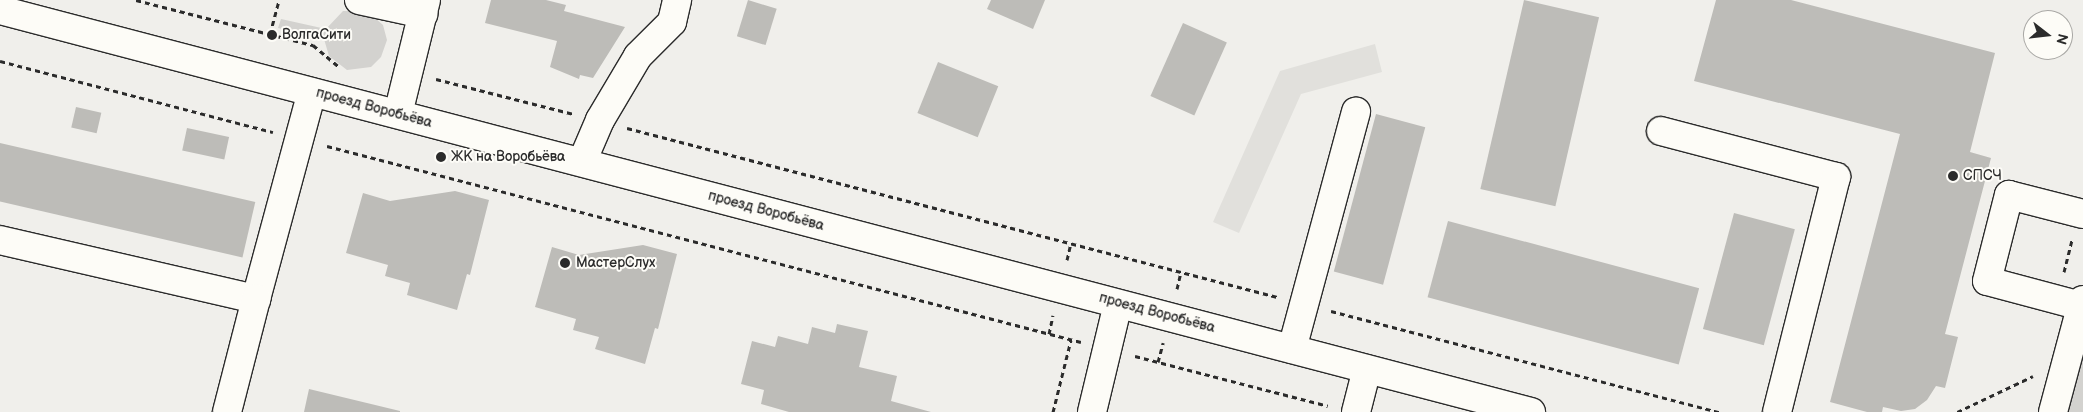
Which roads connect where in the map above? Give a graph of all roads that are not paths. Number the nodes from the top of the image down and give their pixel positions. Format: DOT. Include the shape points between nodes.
graph roads {
  1 [pos="359,0"];
  2 [pos="677,0"];
  3 [pos="424,7"];
  4 [pos="0,10"];
  5 [pos="312,92"];
  6 [pos="1356,110"];
  7 [pos="398,114"];
  8 [pos="1661,131"];
  9 [pos="582,162"];
  10 [pos="2083,214"];
  11 [pos="0,240"];
  12 [pos="256,299"];
  13 [pos="2082,303"];
  14 [pos="1118,304"];
  15 [pos="1292,349"];
  16 [pos="1367,369"];
  17 [pos="1478,405"];
  18 [pos="1344,410"];
  19 [pos="227,412"];
  20 [pos="1092,412"];
  21 [pos="1531,412"];
  22 [pos="1777,412"];
  23 [pos="2053,412"];
  1 -- 3 [label="main road"];
  2 -- 9 [label="main road" via="672,22 638,56 600,120"];
  3 -- 7 [label="main road"];
  4 -- 5 [label="main road, проезд Воробьёва"];
  5 -- 7 [label="main road, проезд Воробьёва"];
  5 -- 12 [label="main road"];
  6 -- 15 [label="main road"];
  7 -- 9 [label="main road, проезд Воробьёва"];
  8 -- 22 [label="main road" via="1836,177"];
  9 -- 14 [label="main road, проезд Воробьёва"];
  10 -- 13 [label="main road" via="2009,195 1987,281"];
  11 -- 12 [label="main road"];
  12 -- 19 [label="main road"];
  13 -- 23 [label="main road"];
  14 -- 15 [label="main road, проезд Воробьёва"];
  14 -- 20 [label="main road"];
  15 -- 16 [label="main road, проезд Воробьёва"];
  16 -- 17 [label="main road, проезд Воробьёва"];
  16 -- 18 [label="main road"];
  17 -- 21 [label="main road, проезд Воробьёва"];
}
